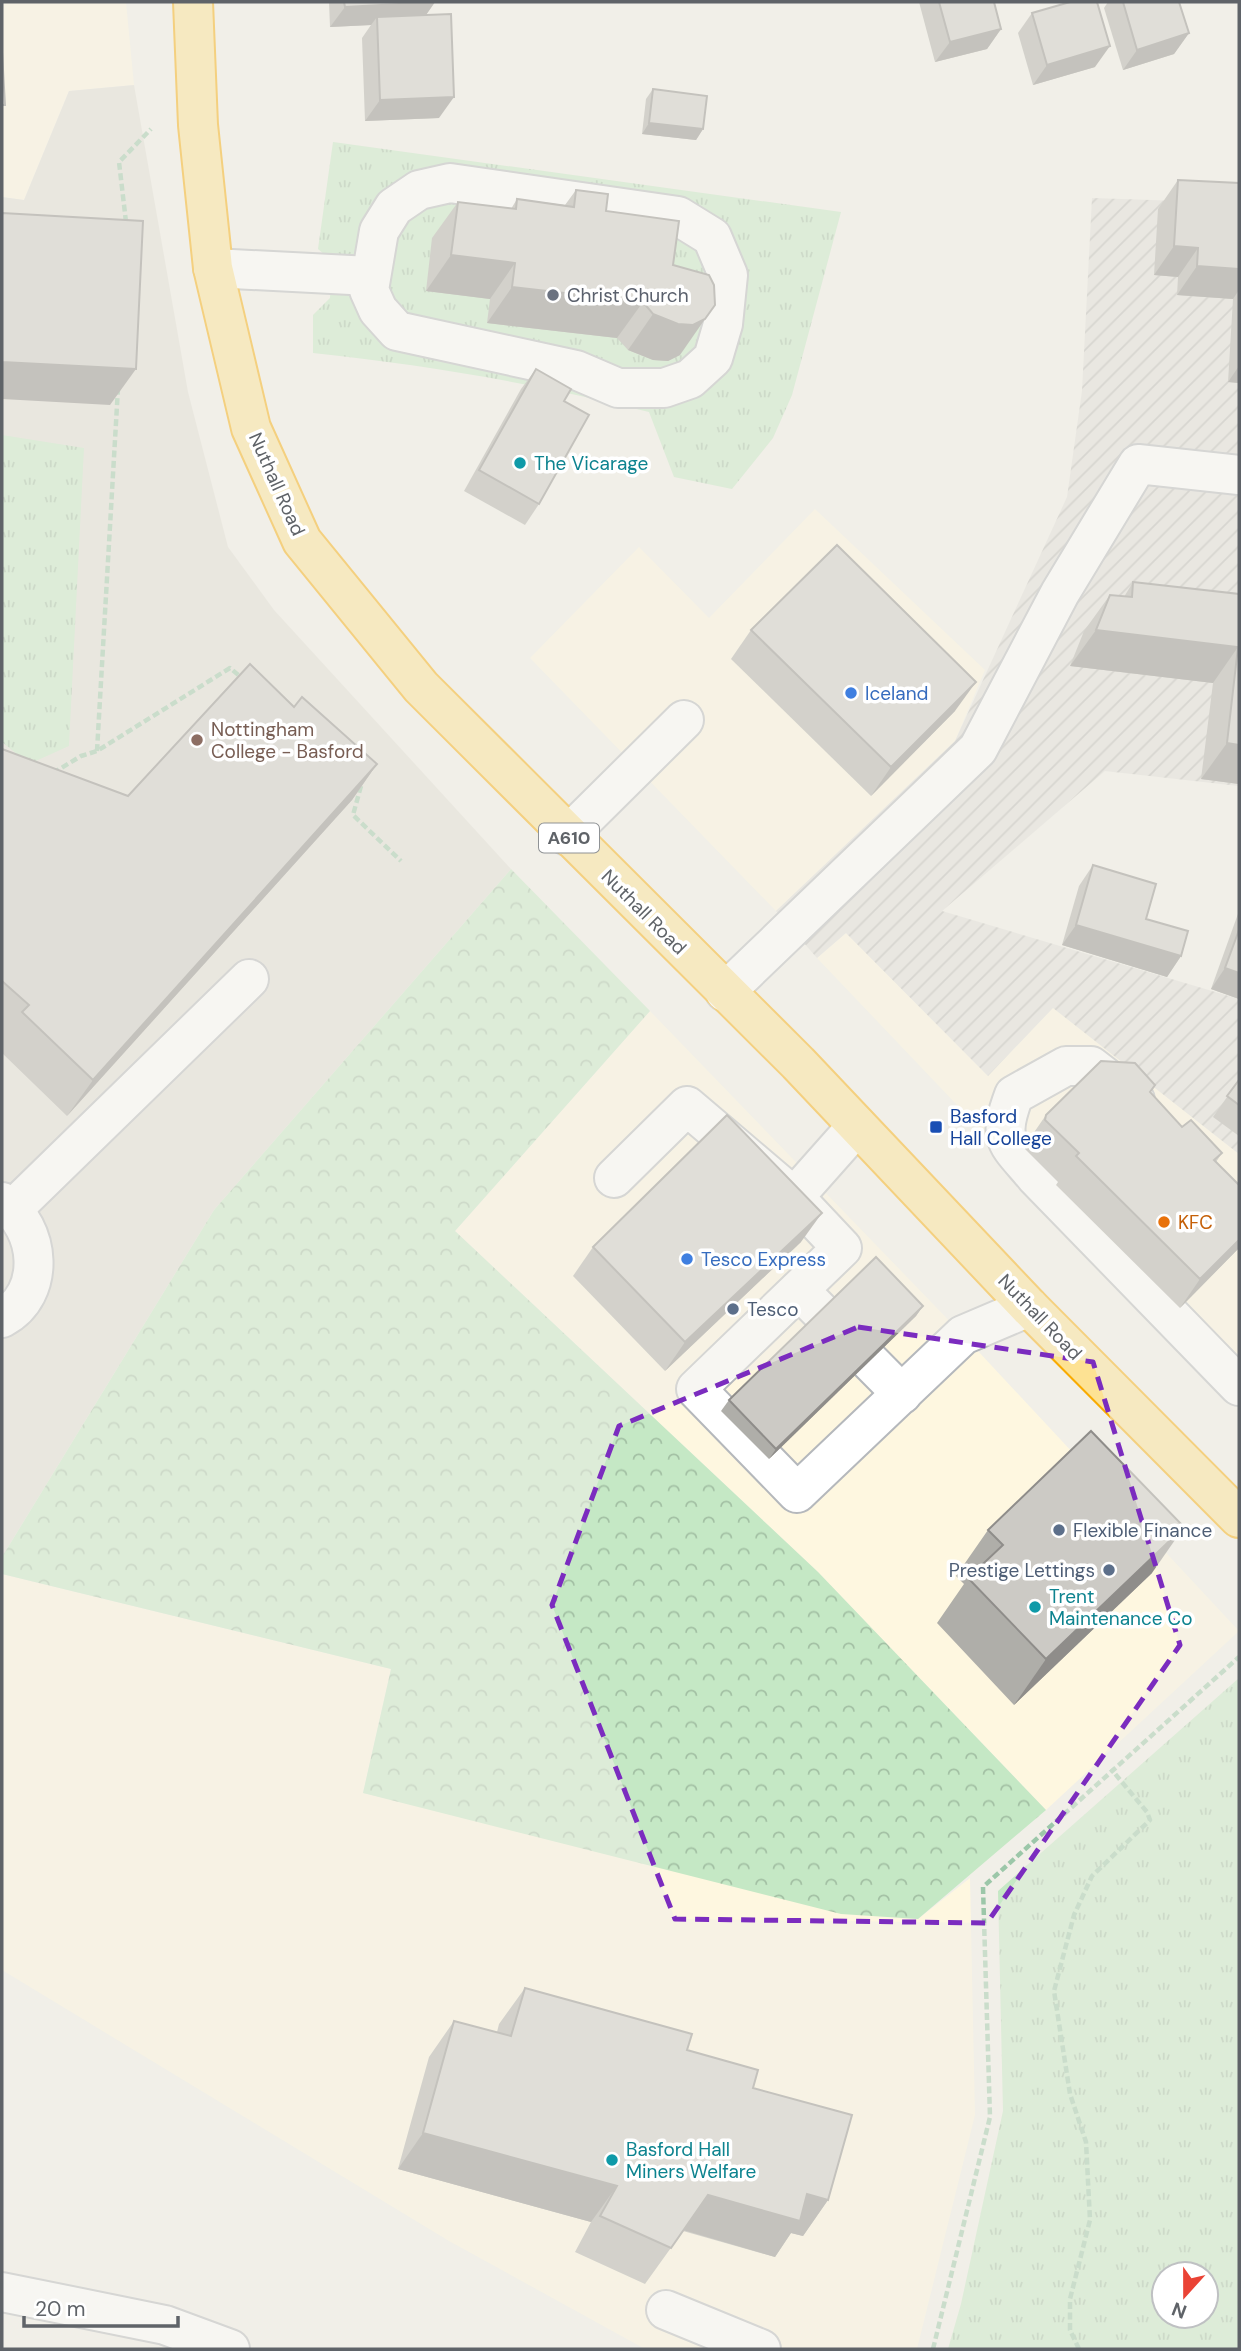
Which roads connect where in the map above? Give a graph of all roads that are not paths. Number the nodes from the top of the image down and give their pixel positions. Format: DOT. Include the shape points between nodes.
graph roads {
  1 [pos="193,2"];
  2 [pos="213,268"];
  3 [pos="370,276"];
  4 [pos="1239,475"];
  5 [pos="684,720"];
  6 [pos="567,835"];
  7 [pos="249,979"];
  8 [pos="724,992"];
  9 [pos="1159,1121"];
  10 [pos="857,1126"];
  11 [pos="614,1178"];
  12 [pos="794,1197"];
  13 [pos="7,1205"];
  14 [pos="799,1290"];
  15 [pos="1029,1307"];
  16 [pos="4,1320"];
  17 [pos="1239,1386"];
  18 [pos="902,1394"];
  19 [pos="1239,1518"];
  20 [pos="2,2292"];
  21 [pos="666,2310"];
  22 [pos="230,2349"];
  23 [pos="761,2349"];
  1 -- 2 [label="highway, Nuthall Road / A610" via="198,125"];
  2 -- 3 [label="street"];
  2 -- 6 [label="highway, Nuthall Road / A610" via="251,428 302,541 421,687"];
  3 -- 3 [label="street" via="379,231 394,207 419,190 450,183 678,216 712,237 728,275 723,324 712,358 690,379 664,388 618,388 576,370 397,331 378,310 369,290"];
  4 -- 8 [label="street" via="1138,464 1060,593 978,749"];
  5 -- 6 [label="street"];
  6 -- 8 [label="highway, Nuthall Road / A610"];
  7 -- 13 [label="street"];
  8 -- 10 [label="highway, Nuthall Road / A610"];
  9 -- 17 [label="street" via="1091,1066 1066,1066 1014,1095 1003,1125 1009,1145 1036,1177"];
  10 -- 12 [label="street"];
  10 -- 15 [label="highway, Nuthall Road / A610"];
  11 -- 12 [label="street" via="687,1106"];
  12 -- 14 [label="street" via="842,1248"];
  13 -- 16 [label="street" via="27,1228 34,1251 33,1275 24,1298"];
  14 -- 18 [label="street"];
  14 -- 18 [label="street" via="696,1389 797,1493"];
  15 -- 18 [label="street" via="963,1335"];
  15 -- 19 [label="highway, Nuthall Road / A610"];
  20 -- 22 [label="street" via="165,2325"];
  21 -- 23 [label="street"];
}
